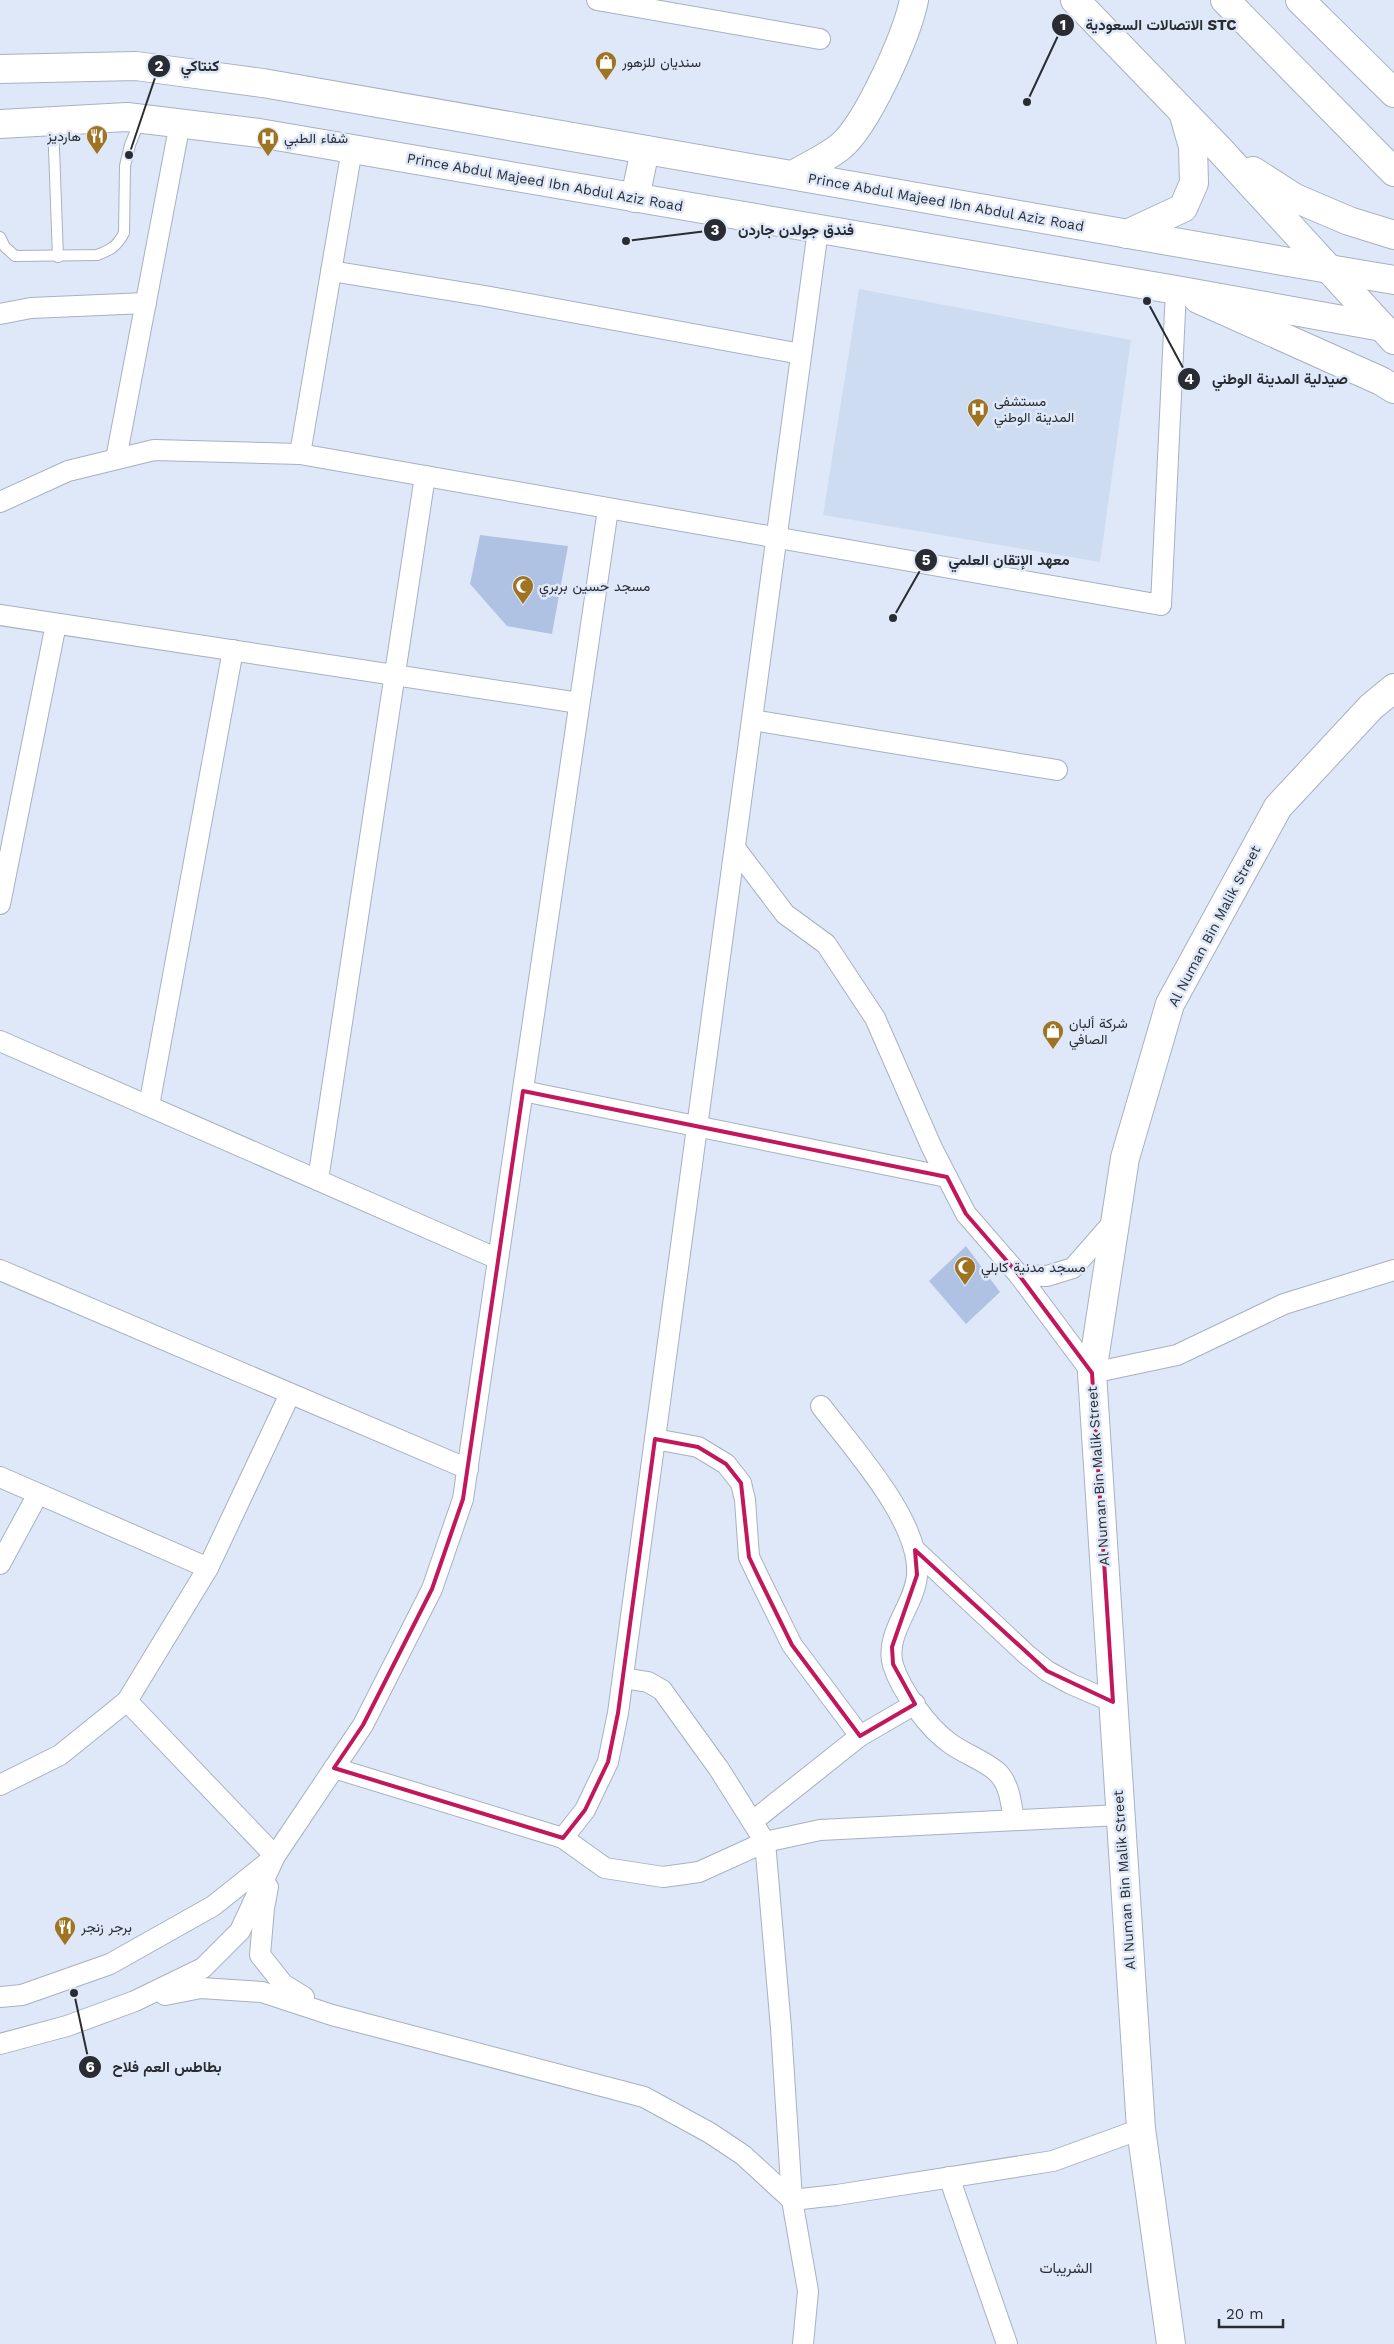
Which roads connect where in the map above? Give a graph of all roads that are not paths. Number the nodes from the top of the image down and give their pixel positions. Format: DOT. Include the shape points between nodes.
graph roads {
  1 [pos="597,0"];
  2 [pos="914,0"];
  3 [pos="1075,0"];
  4 [pos="1225,0"];
  5 [pos="1300,0"];
  6 [pos="820,39"];
  7 [pos="0,69"];
  8 [pos="1394,93"];
  9 [pos="1183,111"];
  10 [pos="141,119"];
  11 [pos="53,121"];
  12 [pos="180,123"];
  13 [pos="0,124"];
  14 [pos="352,149"];
  15 [pos="645,150"];
  16 [pos="1220,150"];
  17 [pos="1394,171"];
  18 [pos="793,175"];
  19 [pos="634,198"];
  20 [pos="818,230"];
  21 [pos="1127,234"];
  22 [pos="1394,235"];
  23 [pos="0,237"];
  24 [pos="58,257"];
  25 [pos="1329,269"];
  26 [pos="331,271"];
  27 [pos="1394,280"];
  28 [pos="1176,290"];
  29 [pos="146,303"];
  30 [pos="0,314"];
  31 [pos="1390,332"];
  32 [pos="801,354"];
  33 [pos="1394,389"];
  34 [pos="300,454"];
  35 [pos="116,459"];
  36 [pos="425,476"];
  37 [pos="0,502"];
  38 [pos="608,509"];
  39 [pos="777,538"];
  40 [pos="0,615"];
  41 [pos="56,624"];
  42 [pos="233,650"];
  43 [pos="395,675"];
  44 [pos="1394,688"];
  45 [pos="580,703"];
  46 [pos="752,720"];
  47 [pos="1058,770"];
  48 [pos="9,816"];
  49 [pos="735,848"];
  50 [pos="0,904"];
  51 [pos="0,1042"];
  52 [pos="523,1091"];
  53 [pos="149,1106"];
  54 [pos="697,1126"];
  55 [pos="947,1177"];
  56 [pos="318,1180"];
  57 [pos="1116,1219"];
  58 [pos="498,1259"];
  59 [pos="0,1270"];
  60 [pos="1394,1270"];
  61 [pos="1020,1275"];
  62 [pos="1092,1374"];
  63 [pos="290,1394"];
  64 [pos="821,1406"];
  65 [pos="655,1440"];
  66 [pos="468,1469"];
  67 [pos="0,1477"];
  68 [pos="38,1494"];
  69 [pos="915,1550"];
  70 [pos="0,1564"];
  71 [pos="208,1568"];
  72 [pos="623,1678"];
  73 [pos="127,1701"];
  74 [pos="1113,1702"];
  75 [pos="915,1704"];
  76 [pos="860,1736"];
  77 [pos="334,1768"];
  78 [pos="0,1785"];
  79 [pos="1120,1815"];
  80 [pos="1014,1820"];
  81 [pos="753,1821"];
  82 [pos="563,1838"];
  83 [pos="765,1842"];
  84 [pos="275,1856"];
  85 [pos="0,1997"];
  86 [pos="136,2001"];
  87 [pos="332,2015"];
  88 [pos="0,2044"];
  89 [pos="1141,2129"];
  90 [pos="949,2177"];
  91 [pos="792,2200"];
  92 [pos="803,2344"];
  93 [pos="1007,2344"];
  94 [pos="1171,2344"];
  1 -- 6 [label="street"];
  2 -- 18 [label="main road" via="910,21 870,108 841,146"];
  3 -- 9 [label="main road"];
  4 -- 17 [label="main road"];
  5 -- 8 [label="main road"];
  7 -- 15 [label="main road, Prince Abdul Majeed Ibn Abdul Aziz Road" via="136,66 263,83"];
  9 -- 16 [label="main road"];
  9 -- 21 [label="main road" via="1193,147 1194,183 1183,208"];
  10 -- 11 [label="main road, Prince Abdul Majeed Ibn Abdul Aziz Road"];
  10 -- 12 [label="main road, Prince Abdul Majeed Ibn Abdul Aziz Road"];
  10 -- 24 [label="lane" via="127,155 124,233 118,244 97,254"];
  11 -- 13 [label="main road, Prince Abdul Majeed Ibn Abdul Aziz Road"];
  11 -- 24 [label="lane"];
  12 -- 14 [label="main road, Prince Abdul Majeed Ibn Abdul Aziz Road"];
  12 -- 29 [label="street"];
  14 -- 19 [label="main road, Prince Abdul Majeed Ibn Abdul Aziz Road"];
  14 -- 26 [label="street"];
  15 -- 18 [label="main road, Prince Abdul Majeed Ibn Abdul Aziz Road"];
  15 -- 19 [label="main road"];
  16 -- 22 [label="main road" via="1294,198"];
  16 -- 25 [label="main road"];
  18 -- 21 [label="main road, Prince Abdul Majeed Ibn Abdul Aziz Road"];
  19 -- 20 [label="main road, Prince Abdul Majeed Ibn Abdul Aziz Road"];
  20 -- 28 [label="main road, Prince Abdul Majeed Ibn Abdul Aziz Road"];
  20 -- 32 [label="street"];
  21 -- 25 [label="main road, Prince Abdul Majeed Ibn Abdul Aziz Road"];
  23 -- 24 [label="lane" via="4,247 15,256"];
  25 -- 27 [label="main road, Prince Abdul Majeed Ibn Abdul Aziz Road"];
  25 -- 31 [label="main road"];
  26 -- 32 [label="street"];
  26 -- 34 [label="street"];
  28 -- 31 [label="main road, Prince Abdul Majeed Ibn Abdul Aziz Road"];
  28 -- 33 [label="main road"];
  28 -- 39 [label="street" via="1161,606"];
  29 -- 30 [label="street" via="31,308"];
  29 -- 35 [label="street"];
  32 -- 39 [label="street"];
  34 -- 35 [label="street" via="154,450"];
  34 -- 36 [label="street"];
  35 -- 37 [label="street" via="68,471"];
  36 -- 38 [label="street"];
  36 -- 43 [label="street"];
  38 -- 39 [label="street"];
  38 -- 45 [label="street"];
  39 -- 46 [label="street"];
  40 -- 41 [label="street"];
  41 -- 42 [label="street"];
  41 -- 48 [label="street"];
  42 -- 43 [label="street"];
  42 -- 53 [label="street"];
  43 -- 45 [label="street"];
  43 -- 56 [label="street"];
  44 -- 57 [label="main road, Al Numan Bin Malik Street" via="1371,707 1278,807 1170,1004 1125,1158"];
  45 -- 52 [label="street"];
  46 -- 47 [label="street"];
  46 -- 49 [label="street"];
  48 -- 50 [label="street"];
  49 -- 54 [label="street"];
  49 -- 55 [label="street" via="785,914 826,944 874,1018"];
  51 -- 53 [label="street"];
  52 -- 54 [label="street"];
  52 -- 58 [label="street"];
  53 -- 56 [label="street"];
  54 -- 55 [label="street"];
  54 -- 65 [label="street"];
  55 -- 61 [label="street" via="966,1214"];
  56 -- 58 [label="street"];
  57 -- 61 [label="street" via="1073,1268 1047,1276"];
  57 -- 62 [label="main road, Al Numan Bin Malik Street"];
  58 -- 66 [label="street"];
  59 -- 63 [label="street"];
  60 -- 62 [label="street" via="1284,1304 1177,1355"];
  61 -- 62 [label="street"];
  62 -- 74 [label="main road, Al Numan Bin Malik Street"];
  63 -- 66 [label="street"];
  63 -- 71 [label="street"];
  64 -- 69 [label="street" via="892,1500"];
  65 -- 72 [label="street"];
  65 -- 76 [label="street" via="698,1447 726,1464 741,1483 749,1557 792,1645"];
  66 -- 77 [label="street" via="463,1499 432,1588 363,1725"];
  67 -- 68 [label="street"];
  68 -- 70 [label="street"];
  68 -- 71 [label="street"];
  69 -- 74 [label="street" via="1047,1671"];
  69 -- 75 [label="street" via="918,1575 892,1647 893,1664"];
  71 -- 73 [label="street"];
  72 -- 81 [label="street" via="648,1682 662,1690"];
  72 -- 82 [label="street" via="608,1762 585,1810"];
  73 -- 78 [label="street" via="60,1755"];
  73 -- 84 [label="street"];
  74 -- 79 [label="main road, Al Numan Bin Malik Street"];
  75 -- 76 [label="street"];
  75 -- 80 [label="street" via="925,1720 949,1743 997,1772 1007,1786"];
  76 -- 81 [label="street"];
  77 -- 82 [label="street"];
  77 -- 84 [label="street"];
  79 -- 80 [label="street"];
  79 -- 89 [label="main road, Al Numan Bin Malik Street"];
  80 -- 83 [label="street" via="820,1830"];
  81 -- 83 [label="street"];
  82 -- 83 [label="street" via="605,1868 663,1877 699,1872"];
  83 -- 91 [label="street"];
  84 -- 85 [label="street" via="213,1906 110,1964 22,1995"];
  84 -- 86 [label="street" via="240,1931 203,1968"];
  84 -- 87 [label="street" via="264,1908 260,1955 283,1984"];
  86 -- 87 [label="street" via="201,1988 262,1992"];
  86 -- 88 [label="street" via="68,2026"];
  87 -- 91 [label="street" via="644,2097 743,2155"];
  89 -- 90 [label="street" via="1053,2160"];
  89 -- 94 [label="main road, Al Numan Bin Malik Street"];
  90 -- 91 [label="street"];
  90 -- 93 [label="street"];
  91 -- 92 [label="street" via="808,2291"];
}
